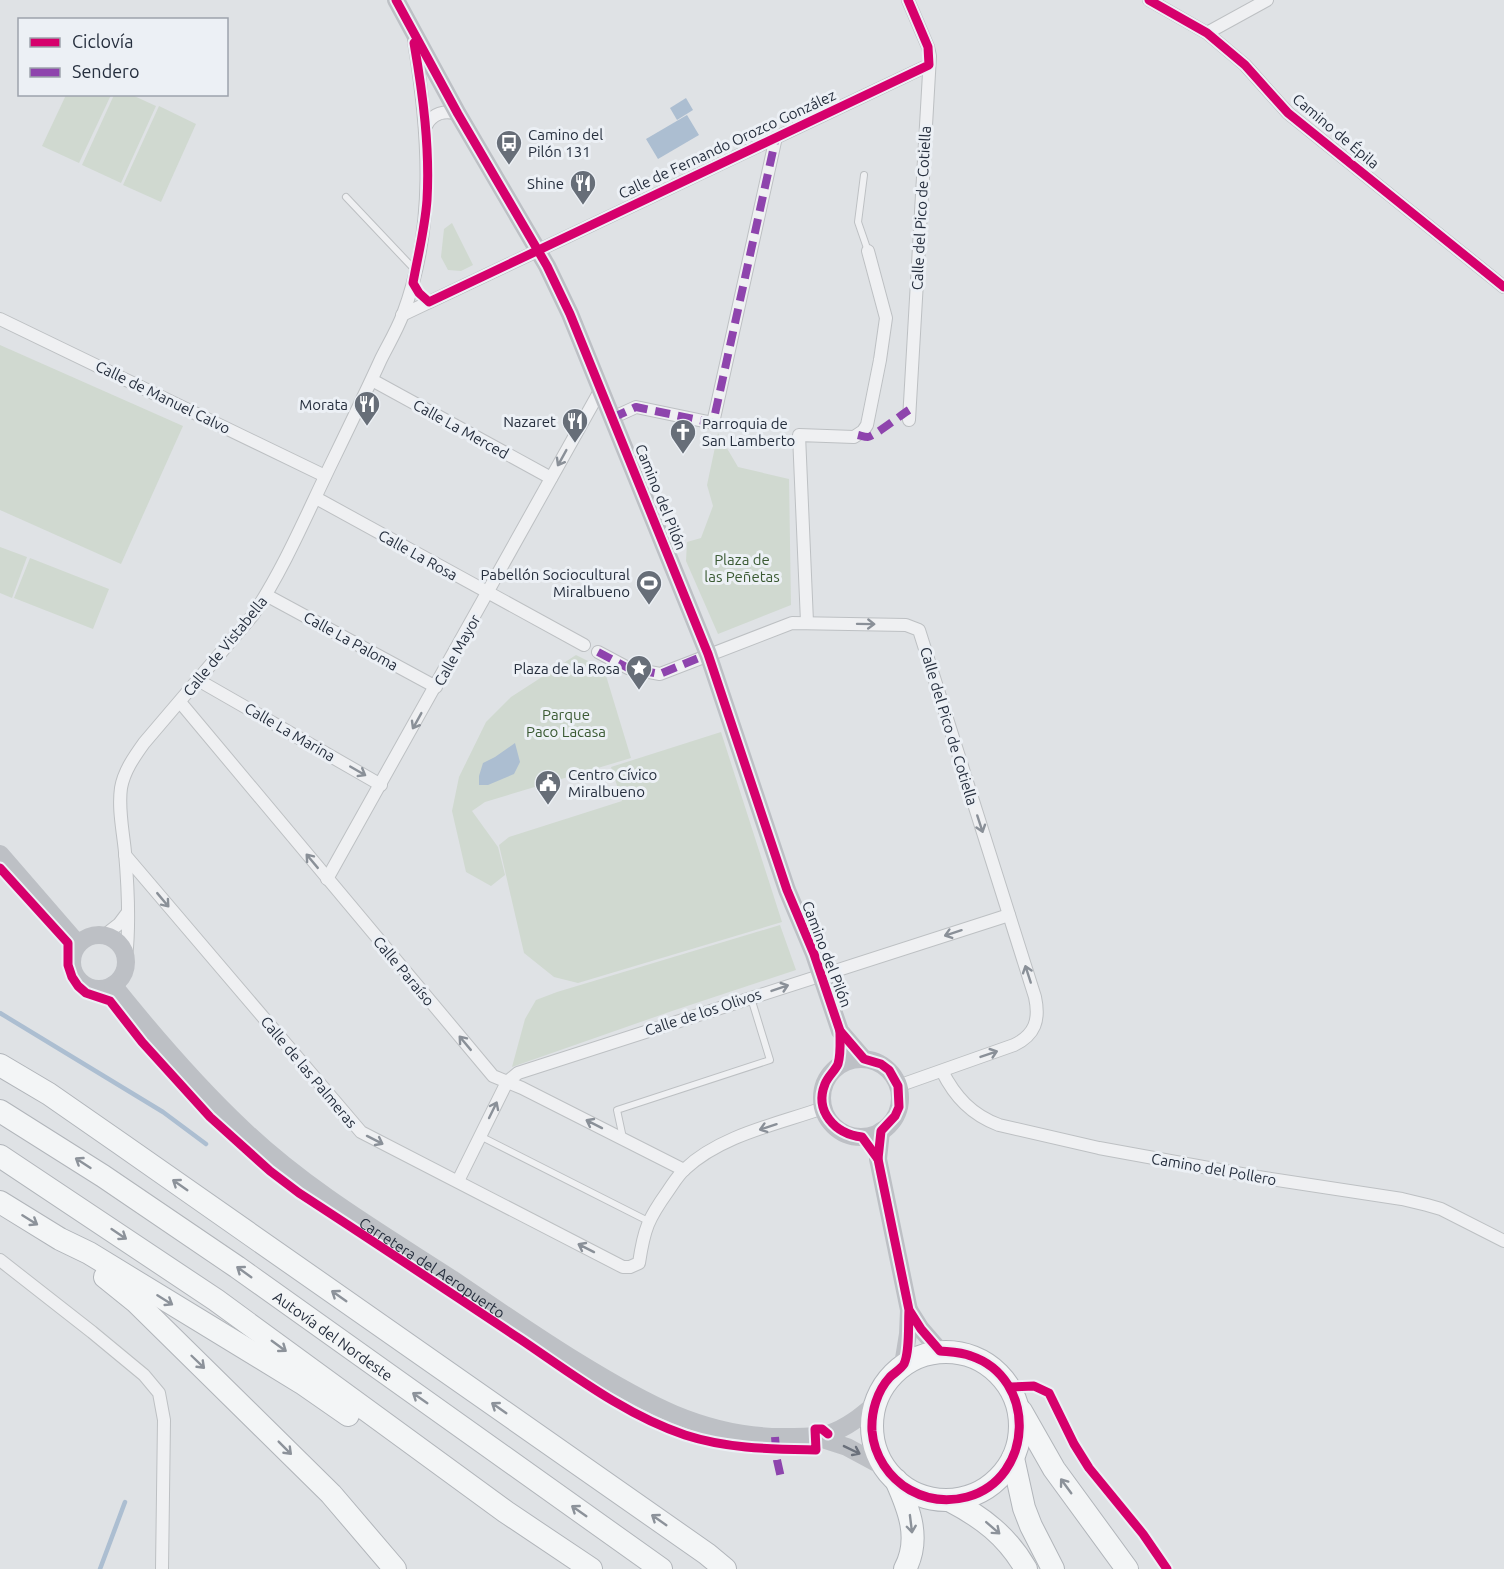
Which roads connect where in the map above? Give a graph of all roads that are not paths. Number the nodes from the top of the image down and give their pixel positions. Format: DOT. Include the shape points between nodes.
graph roads {
  1 [pos="396,0"];
  2 [pos="908,0"];
  3 [pos="1149,0"];
  4 [pos="1268,0"];
  5 [pos="412,31"];
  6 [pos="1207,33"];
  7 [pos="929,65"];
  8 [pos="458,114"];
  9 [pos="426,126"];
  10 [pos="776,137"];
  11 [pos="864,175"];
  12 [pos="346,197"];
  13 [pos="537,250"];
  14 [pos="868,251"];
  15 [pos="414,276"];
  16 [pos="1504,287"];
  17 [pos="429,302"];
  18 [pos="402,315"];
  19 [pos="0,319"];
  20 [pos="372,380"];
  21 [pos="601,389"];
  22 [pos="612,418"];
  23 [pos="909,420"];
  24 [pos="325,476"];
  25 [pos="551,478"];
  26 [pos="316,498"];
  27 [pos="488,594"];
  28 [pos="266,595"];
  29 [pos="807,622"];
  30 [pos="584,645"];
  31 [pos="598,652"];
  32 [pos="708,654"];
  33 [pos="198,680"];
  34 [pos="436,687"];
  35 [pos="180,702"];
  36 [pos="381,784"];
  37 [pos="0,854"];
  38 [pos="125,855"];
  39 [pos="327,879"];
  40 [pos="128,912"];
  41 [pos="1009,915"];
  42 [pos="105,935"];
  43 [pos="78,944"];
  44 [pos="126,958"];
  45 [pos="822,974"];
  46 [pos="113,986"];
  47 [pos="750,998"];
  48 [pos="840,1031"];
  49 [pos="864,1059"];
  50 [pos="0,1065"];
  51 [pos="837,1067"];
  52 [pos="942,1071"];
  53 [pos="507,1082"];
  54 [pos="898,1086"];
  55 [pos="823,1108"];
  56 [pos="0,1111"];
  57 [pos="881,1131"];
  58 [pos="480,1136"];
  59 [pos="862,1137"];
  60 [pos="623,1139"];
  61 [pos="0,1156"];
  62 [pos="878,1159"];
  63 [pos="684,1170"];
  64 [pos="458,1181"];
  65 [pos="0,1202"];
  66 [pos="648,1221"];
  67 [pos="60,1239"];
  68 [pos="1504,1241"];
  69 [pos="0,1260"];
  70 [pos="909,1310"];
  71 [pos="940,1351"];
  72 [pos="903,1365"];
  73 [pos="875,1404"];
  74 [pos="1018,1407"];
  75 [pos="816,1437"];
  76 [pos="1013,1458"];
  77 [pos="891,1474"];
  78 [pos="949,1500"];
  79 [pos="506,1512"];
  80 [pos="707,1554"];
  81 [pos="162,1569"];
  82 [pos="396,1569"];
  83 [pos="591,1569"];
  84 [pos="661,1569"];
  85 [pos="724,1569"];
  86 [pos="738,1569"];
  87 [pos="905,1569"];
  88 [pos="1026,1569"];
  89 [pos="1053,1569"];
  90 [pos="1126,1569"];
  1 -- 5 [label="street, Camino del Pilón"];
  2 -- 7 [label="street, Calle del Pico de Cotiella" via="928,47"];
  3 -- 6 [label="street, Camino de Épila"];
  4 -- 6 [label="street"];
  5 -- 8 [label="street, Camino del Pilón"];
  5 -- 9 [label="street, Calle de Vistabella"];
  6 -- 16 [label="street, Camino de Épila" via="1245,65 1288,113"];
  7 -- 10 [label="street, Calle de Fernando Orozco González"];
  7 -- 23 [label="street, Calle del Pico de Cotiella"];
  8 -- 9 [label="street" via="440,113"];
  8 -- 13 [label="street, Camino del Pilón"];
  9 -- 15 [label="street, Calle de Vistabella" via="427,202"];
  10 -- 13 [label="street, Calle de Fernando Orozco González"];
  10 -- 22 [label="street" via="713,423 636,407"];
  11 -- 14 [label="lane" via="858,222"];
  12 -- 15 [label="lane"];
  13 -- 17 [label="street, Calle de Fernando Orozco González"];
  13 -- 21 [label="street, Camino del Pilón" via="566,304"];
  14 -- 29 [label="street" via="886,318 867,425 854,436 799,435"];
  15 -- 17 [label="street" via="419,293"];
  15 -- 18 [label="street, Calle de Vistabella"];
  17 -- 18 [label="street, Calle de Fernando Orozco González"];
  18 -- 20 [label="street, Calle de Vistabella"];
  19 -- 24 [label="street, Calle de Manuel Calvo"];
  20 -- 24 [label="street, Calle de Vistabella"];
  20 -- 25 [label="street, Calle La Merced"];
  21 -- 22 [label="street, Camino del Pilón"];
  21 -- 25 [label="street, Calle Mayor, one-way"];
  22 -- 32 [label="street, Camino del Pilón"];
  24 -- 26 [label="street, Calle de Vistabella"];
  25 -- 27 [label="street, Calle Mayor"];
  26 -- 27 [label="street, Calle La Rosa"];
  26 -- 28 [label="street, Calle de Vistabella"];
  27 -- 30 [label="street, Calle La Rosa"];
  27 -- 34 [label="street, Calle Mayor"];
  28 -- 33 [label="street, Calle de Vistabella"];
  28 -- 34 [label="street, Calle La Paloma"];
  29 -- 32 [label="street, Calle del Pico de Cotiella" via="792,623"];
  29 -- 41 [label="street, Calle del Pico de Cotiella, one-way" via="906,625 919,630"];
  31 -- 32 [label="street" via="628,668 660,674"];
  32 -- 45 [label="street, Camino del Pilón" via="787,890"];
  33 -- 35 [label="street, Calle de Vistabella"];
  33 -- 36 [label="street, Calle La Marina, one-way"];
  34 -- 36 [label="street, Calle Mayor, one-way"];
  35 -- 38 [label="street, Calle de Vistabella" via="131,760 124,776 120,803"];
  39 -- 35 [label="street, Calle Paraíso, one-way"];
  36 -- 39 [label="street, Calle Mayor"];
  37 -- 43 [label="street"];
  38 -- 40 [label="street, Calle de Vistabella"];
  38 -- 64 [label="street, Calle de las Palmeras, one-way" via="360,1132"];
  53 -- 39 [label="street, Calle Paraíso, one-way" via="489,1072"];
  40 -- 42 [label="street"];
  40 -- 44 [label="street, Calle de Vistabella"];
  41 -- 45 [label="street, Calle de los Olivos, one-way"];
  52 -- 41 [label="street, Calle del Pico de Cotiella, one-way" via="1014,1045 1033,1030 1037,1006"];
  42 -- 43 [label="street" via="90,936"];
  42 -- 44 [label="street" via="120,944"];
  43 -- 46 [label="street" via="72,955 72,969 80,982 98,990"];
  44 -- 46 [label="street" via="124,973"];
  47 -- 45 [label="street, Calle de los Olivos, one-way"];
  45 -- 48 [label="street, Camino del Pilón"];
  46 -- 75 [label="street, Carretera del Aeropuerto" via="175,1060 271,1154 558,1349 634,1396 683,1419 745,1435"];
  47 -- 53 [label="street, Calle de los Olivos" via="524,1070"];
  47 -- 60 [label="lane" via="770,1060 617,1110"];
  48 -- 49 [label="street, Camino del Pilón"];
  48 -- 51 [label="street, Camino del Pilón"];
  49 -- 51 [label="street"];
  49 -- 54 [label="street" via="889,1070"];
  80 -- 50 [label="highway, one-way" via="121,1144"];
  51 -- 55 [label="street" via="826,1081"];
  52 -- 54 [label="street"];
  52 -- 68 [label="street, Camino del Pollero" via="967,1107 999,1125 1099,1148 1419,1203 1442,1209"];
  58 -- 53 [label="street, one-way"];
  60 -- 53 [label="street, Calle Paraíso, one-way"];
  54 -- 57 [label="street" via="895,1116"];
  55 -- 59 [label="street" via="838,1129"];
  55 -- 63 [label="street, one-way" via="746,1134 714,1149"];
  84 -- 56 [label="highway, Autovía del Nordeste, one-way" via="227,1260"];
  57 -- 59 [label="street"];
  57 -- 62 [label="street"];
  58 -- 64 [label="street"];
  58 -- 66 [label="lane"];
  59 -- 62 [label="street"];
  60 -- 63 [label="street, Calle Paraíso"];
  61 -- 79 [label="highway, one-way" via="216,1300"];
  62 -- 70 [label="street"];
  63 -- 66 [label="street"];
  66 -- 64 [label="street, Calle de las Palmeras, one-way" via="639,1263 623,1267"];
  65 -- 67 [label="highway, one-way"];
  67 -- 79 [label="highway, one-way" via="302,1383 483,1508"];
  67 -- 82 [label="highway, one-way" via="136,1302 210,1373 331,1494"];
  69 -- 81 [label="street" via="127,1361 159,1393 164,1420"];
  70 -- 71 [label="street"];
  70 -- 72 [label="street"];
  71 -- 72 [label="highway"];
  71 -- 74 [label="highway" via="972,1356 987,1364 1010,1387"];
  72 -- 73 [label="highway" via="889,1378"];
  73 -- 75 [label="street, Carretera del Aeropuerto" via="843,1428"];
  73 -- 77 [label="highway" via="874,1444"];
  74 -- 76 [label="highway" via="1020,1433"];
  90 -- 74 [label="highway, one-way" via="1054,1469"];
  75 -- 77 [label="street, Carretera del Aeropuerto, one-way" via="848,1447"];
  76 -- 78 [label="highway" via="1000,1477 982,1491"];
  76 -- 89 [label="highway" via="1030,1526"];
  77 -- 78 [label="highway" via="921,1495"];
  77 -- 87 [label="highway, one-way" via="906,1502 912,1525 912,1551"];
  78 -- 88 [label="highway, one-way" via="990,1524"];
  79 -- 83 [label="highway"];
  80 -- 85 [label="highway"];
  80 -- 86 [label="highway"];
}
